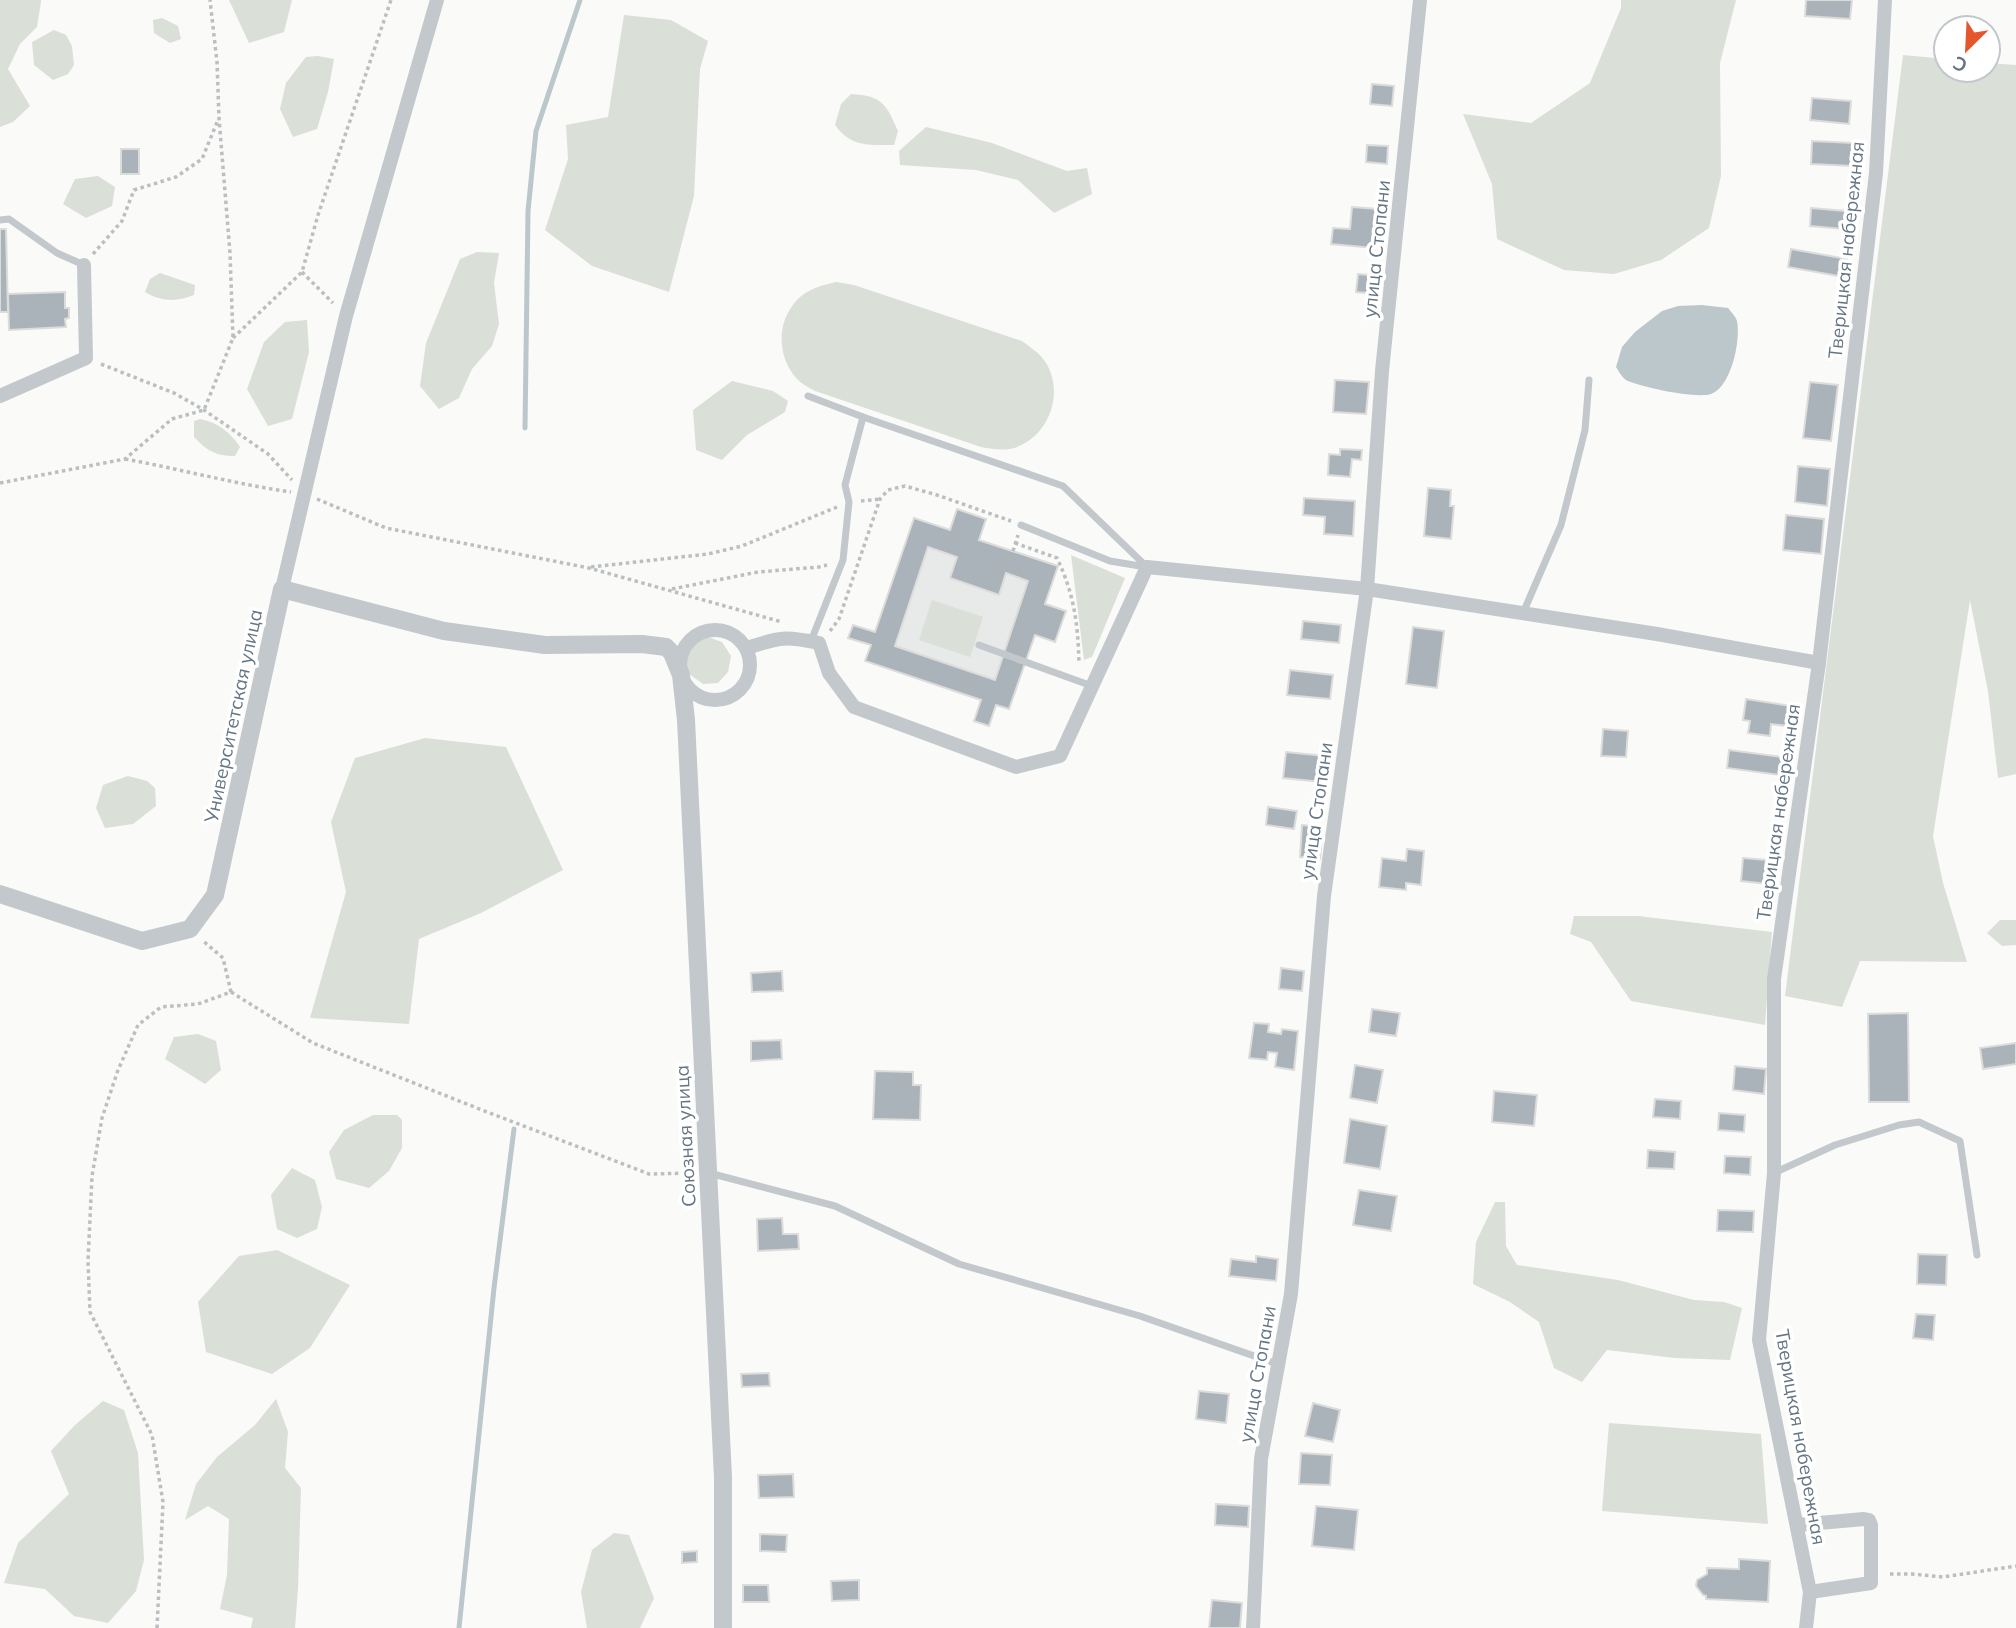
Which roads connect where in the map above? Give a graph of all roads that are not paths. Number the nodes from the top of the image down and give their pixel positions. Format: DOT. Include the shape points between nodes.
graph roads {
  1 [pos="437,0"];
  2 [pos="1420,0"];
  3 [pos="1885,0"];
  4 [pos="0,220"];
  5 [pos="84,265"];
  6 [pos="1589,380"];
  7 [pos="0,396"];
  8 [pos="808,396"];
  9 [pos="863,417"];
  10 [pos="1021,525"];
  11 [pos="1147,567"];
  12 [pos="282,589"];
  13 [pos="1367,589"];
  14 [pos="1523,613"];
  15 [pos="815,638"];
  16 [pos="688,642"];
  17 [pos="979,645"];
  18 [pos="666,648"];
  19 [pos="747,648"];
  20 [pos="1819,663"];
  21 [pos="681,675"];
  22 [pos="1092,686"];
  23 [pos="0,894"];
  24 [pos="708,1173"];
  25 [pos="1774,1173"];
  26 [pos="1977,1255"];
  27 [pos="1277,1364"];
  28 [pos="1797,1524"];
  29 [pos="1810,1592"];
  30 [pos="723,1628"];
  31 [pos="1253,1628"];
  32 [pos="1805,1628"];
  1 -- 12 [label="street" via="346,316"];
  2 -- 13 [label="street, улица Стопани" via="1382,371"];
  3 -- 20 [label="street, Тверицкая набережная" via="1875,173"];
  4 -- 5 [label="lane" via="9,219 57,254"];
  5 -- 7 [label="street" via="86,358"];
  6 -- 14 [label="lane" via="1585,430 1561,525"];
  8 -- 9 [label="lane"];
  9 -- 11 [label="lane" via="1063,486"];
  9 -- 15 [label="lane" via="845,485 849,502 843,560"];
  10 -- 11 [label="lane" via="1110,561"];
  11 -- 13 [label="street"];
  11 -- 22 [label="street"];
  12 -- 18 [label="street, Университетская улица" via="444,631 545,645"];
  12 -- 23 [label="street, Университетская улица" via="215,895 190,929 142,942"];
  13 -- 14 [label="street"];
  13 -- 27 [label="street, улица Стопани" via="1324,896 1291,1294"];
  14 -- 20 [label="street"];
  15 -- 19 [label="street" via="777,638"];
  15 -- 22 [label="street" via="829,673 854,707 1016,767 1060,756"];
  16 -- 18 [label="street, Университетская улица"];
  16 -- 19 [label="street" via="707,630 719,629 730,632"];
  16 -- 21 [label="street" via="682,652"];
  17 -- 22 [label="lane"];
  18 -- 21 [label="street, Союзная улица"];
  19 -- 21 [label="street" via="751,670 747,682 729,698 705,699 694,694"];
  20 -- 25 [label="street, Тверицкая набережная" via="1774,979"];
  21 -- 24 [label="street, Союзная улица"];
  24 -- 27 [label="lane" via="835,1206 959,1264 1140,1316"];
  24 -- 30 [label="street, Союзная улица" via="723,1477"];
  25 -- 26 [label="lane" via="1835,1145 1919,1122 1959,1141"];
  25 -- 28 [label="street, Тверицкая набережная" via="1759,1340"];
  27 -- 31 [label="street, улица Стопани" via="1261,1459"];
  28 -- 29 [label="street, Тверицкая набережная"];
  28 -- 29 [label="street" via="1864,1519 1871,1525 1871,1583"];
  29 -- 32 [label="street, Тверицкая набережная"];
}
